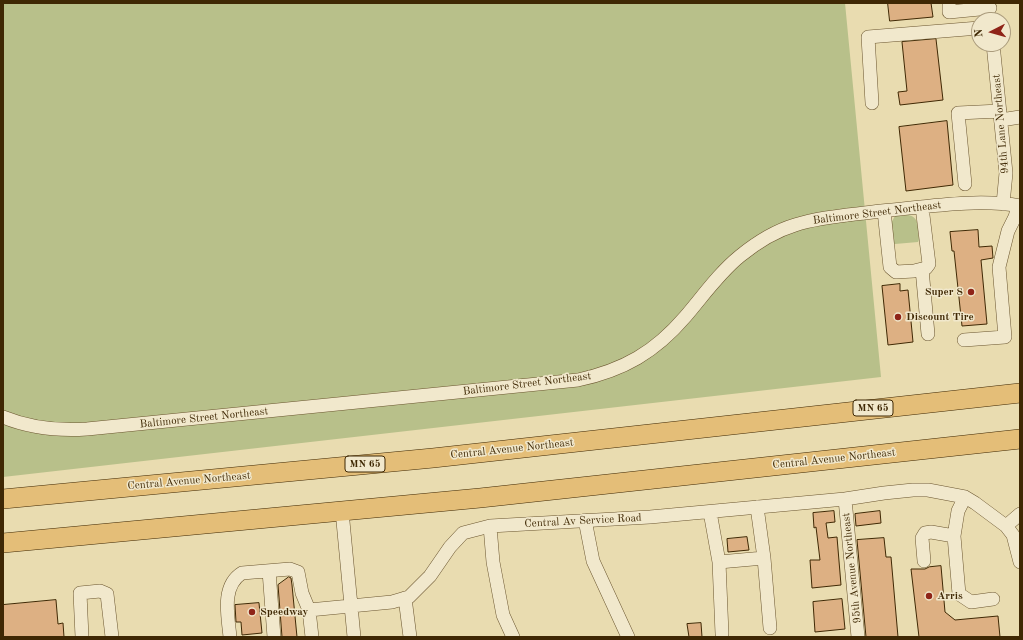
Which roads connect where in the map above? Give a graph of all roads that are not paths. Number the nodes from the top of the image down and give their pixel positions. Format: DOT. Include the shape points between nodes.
graph roads {
  1 [pos="948,3"];
  2 [pos="990,10"];
  3 [pos="971,29"];
  4 [pos="995,52"];
  5 [pos="872,103"];
  6 [pos="1000,115"];
  7 [pos="1020,118"];
  8 [pos="965,184"];
  9 [pos="1004,204"];
  10 [pos="1019,206"];
  11 [pos="922,208"];
  12 [pos="884,211"];
  13 [pos="922,269"];
  14 [pos="928,334"];
  15 [pos="964,340"];
  16 [pos="1020,393"];
  17 [pos="3,417"];
  18 [pos="1020,439"];
  19 [pos="965,497"];
  20 [pos="3,499"];
  21 [pos="845,499"];
  22 [pos="757,507"];
  23 [pos="342,511"];
  24 [pos="710,512"];
  25 [pos="1020,514"];
  26 [pos="585,520"];
  27 [pos="490,526"];
  28 [pos="1006,526"];
  29 [pos="954,536"];
  30 [pos="3,543"];
  31 [pos="764,558"];
  32 [pos="924,561"];
  33 [pos="719,562"];
  34 [pos="1020,562"];
  35 [pos="268,571"];
  36 [pos="405,598"];
  37 [pos="992,599"];
  38 [pos="351,607"];
  39 [pos="309,610"];
  40 [pos="770,628"];
  41 [pos="722,634"];
  42 [pos="82,637"];
  43 [pos="112,637"];
  44 [pos="230,637"];
  45 [pos="274,637"];
  46 [pos="312,637"];
  47 [pos="354,637"];
  48 [pos="410,637"];
  49 [pos="513,637"];
  50 [pos="628,637"];
  51 [pos="858,637"];
  1 -- 2 [label="street" via="949,12"];
  3 -- 5 [label="street" via="868,38"];
  4 -- 6 [label="street, 94th Lane Northeast"];
  6 -- 7 [label="street"];
  6 -- 8 [label="street" via="958,113"];
  6 -- 9 [label="street, 94th Lane Northeast" via="1006,173"];
  9 -- 10 [label="street, Baltimore Street Northeast"];
  9 -- 11 [label="street, Baltimore Street Northeast" via="966,203"];
  10 -- 15 [label="street" via="1008,231 1000,267 1005,337"];
  11 -- 12 [label="street, Baltimore Street Northeast"];
  11 -- 13 [label="street" via="929,264"];
  12 -- 13 [label="street" via="890,267 896,272"];
  12 -- 17 [label="street, Baltimore Street Northeast" via="809,221 788,227 766,238 727,267 672,332 653,349 626,365 594,377 87,429 46,428"];
  13 -- 14 [label="street"];
  16 -- 20 [label="highway, Central Avenue Northeast / MN 65" via="433,458"];
  18 -- 23 [label="highway, Central Avenue Northeast"];
  19 -- 21 [label="street, Central Av Service Road" via="928,490"];
  19 -- 28 [label="street"];
  19 -- 29 [label="street" via="958,511"];
  21 -- 22 [label="street, Central Av Service Road"];
  21 -- 51 [label="street, 95th Avenue Northeast"];
  22 -- 24 [label="street, Central Av Service Road"];
  22 -- 31 [label="street"];
  23 -- 30 [label="highway, Central Avenue Northeast"];
  23 -- 38 [label="street"];
  24 -- 26 [label="street, Central Av Service Road"];
  24 -- 33 [label="street"];
  25 -- 28 [label="street"];
  26 -- 27 [label="street, Central Av Service Road"];
  26 -- 50 [label="street" via="592,562"];
  27 -- 36 [label="street, Central Av Service Road" via="463,533 450,546 430,576"];
  27 -- 49 [label="street" via="493,562 503,615"];
  28 -- 34 [label="street" via="1013,535"];
  29 -- 32 [label="street" via="925,533 922,538"];
  29 -- 37 [label="street" via="959,594 971,602"];
  31 -- 33 [label="street"];
  31 -- 40 [label="street"];
  33 -- 41 [label="street"];
  35 -- 39 [label="street" via="290,569 298,572"];
  35 -- 44 [label="street" via="242,573 236,577 226,602"];
  35 -- 45 [label="street"];
  36 -- 38 [label="street, Central Av Service Road"];
  36 -- 48 [label="street"];
  38 -- 39 [label="street, Central Av Service Road"];
  38 -- 47 [label="street"];
  39 -- 46 [label="street"];
  42 -- 43 [label="street" via="80,593 100,591 107,594"];
}
